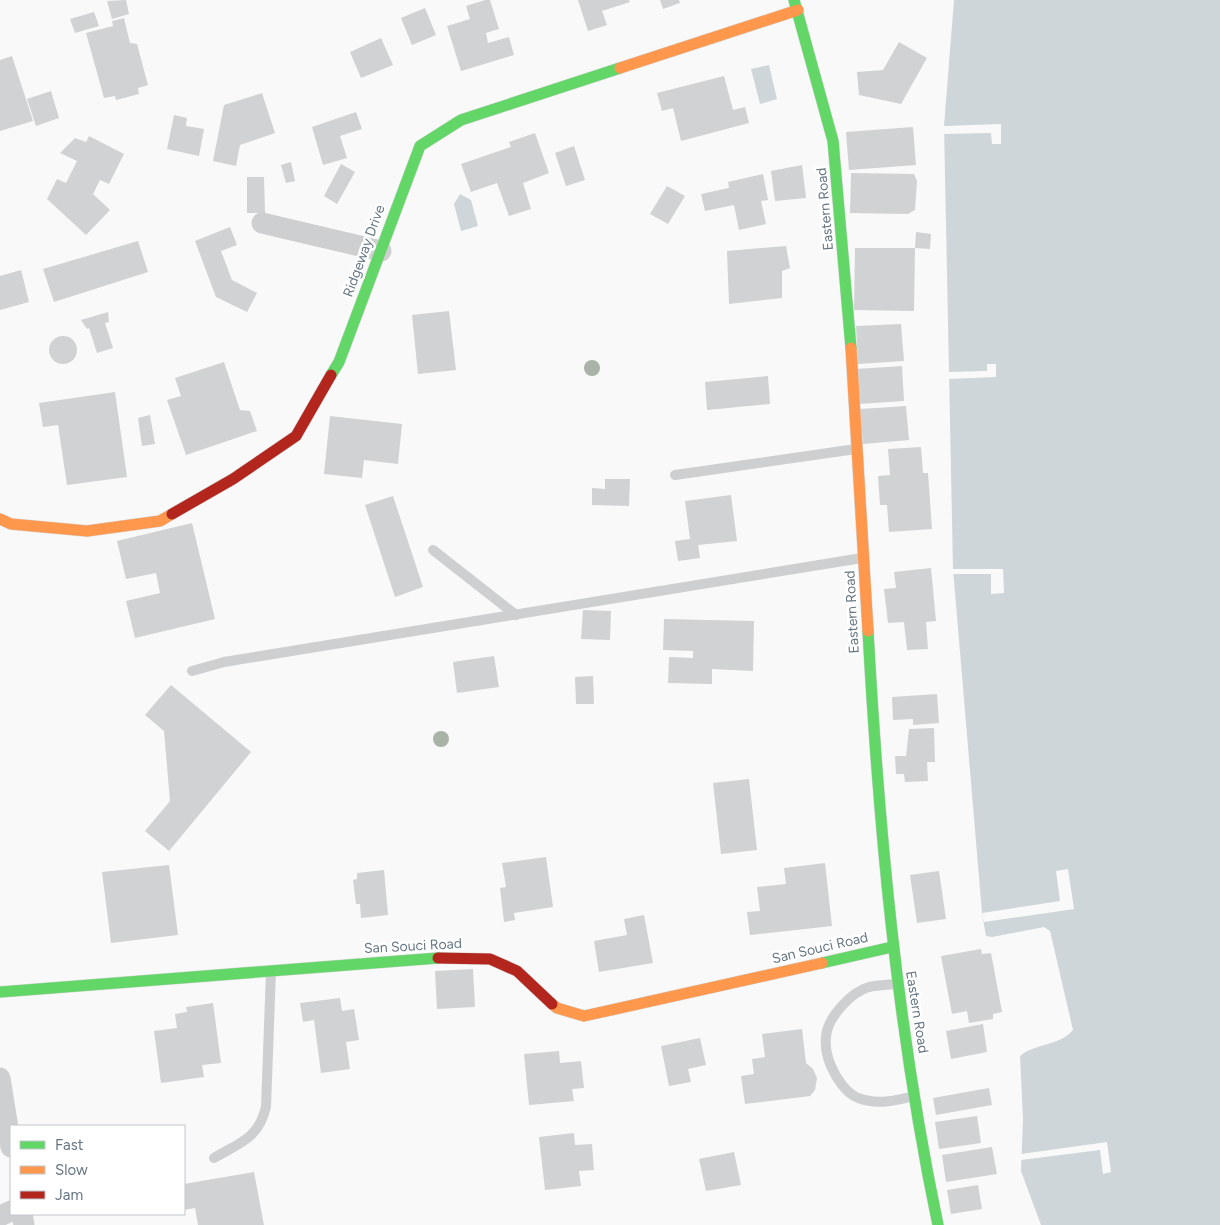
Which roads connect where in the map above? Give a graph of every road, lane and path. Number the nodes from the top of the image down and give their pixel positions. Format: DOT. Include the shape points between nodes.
graph roads {
  1 [pos="796,5"];
  2 [pos="262,223"];
  3 [pos="381,251"];
  4 [pos="857,449"];
  5 [pos="675,475"];
  6 [pos="0,520"];
  7 [pos="433,550"];
  8 [pos="863,558"];
  9 [pos="516,615"];
  10 [pos="192,671"];
  11 [pos="892,947"];
  12 [pos="270,970"];
  13 [pos="896,984"];
  14 [pos="0,992"];
  15 [pos="0,1078"];
  16 [pos="915,1096"];
  17 [pos="10,1141"];
  18 [pos="214,1158"];
  19 [pos="938,1225"];
  1 -- 3 [label="main road, Ridgeway Drive" via="461,120 420,146"];
  1 -- 4 [label="main road, Eastern Road" via="834,141"];
  2 -- 3 [label="street"];
  3 -- 6 [label="main road, Ridgeway Drive" via="339,362 296,436 233,479 160,521 87,531 11,524"];
  4 -- 5 [label="lane"];
  4 -- 8 [label="main road, Eastern Road"];
  7 -- 9 [label="lane"];
  8 -- 9 [label="lane"];
  8 -- 11 [label="main road, Eastern Road"];
  9 -- 10 [label="lane" via="224,662"];
  11 -- 12 [label="main road, San Souci Road" via="584,1016 556,1008 517,971 490,959 446,957"];
  11 -- 13 [label="main road, Eastern Road"];
  12 -- 14 [label="main road, San Souci Road"];
  12 -- 18 [label="lane" via="266,1107 252,1136"];
  13 -- 16 [label="main road, Eastern Road"];
  13 -- 16 [label="lane" via="868,987 845,1001 826,1034 826,1049 834,1073 856,1097 890,1102"];
  15 -- 17 [label="street"];
  16 -- 19 [label="main road, Eastern Road"];
}
